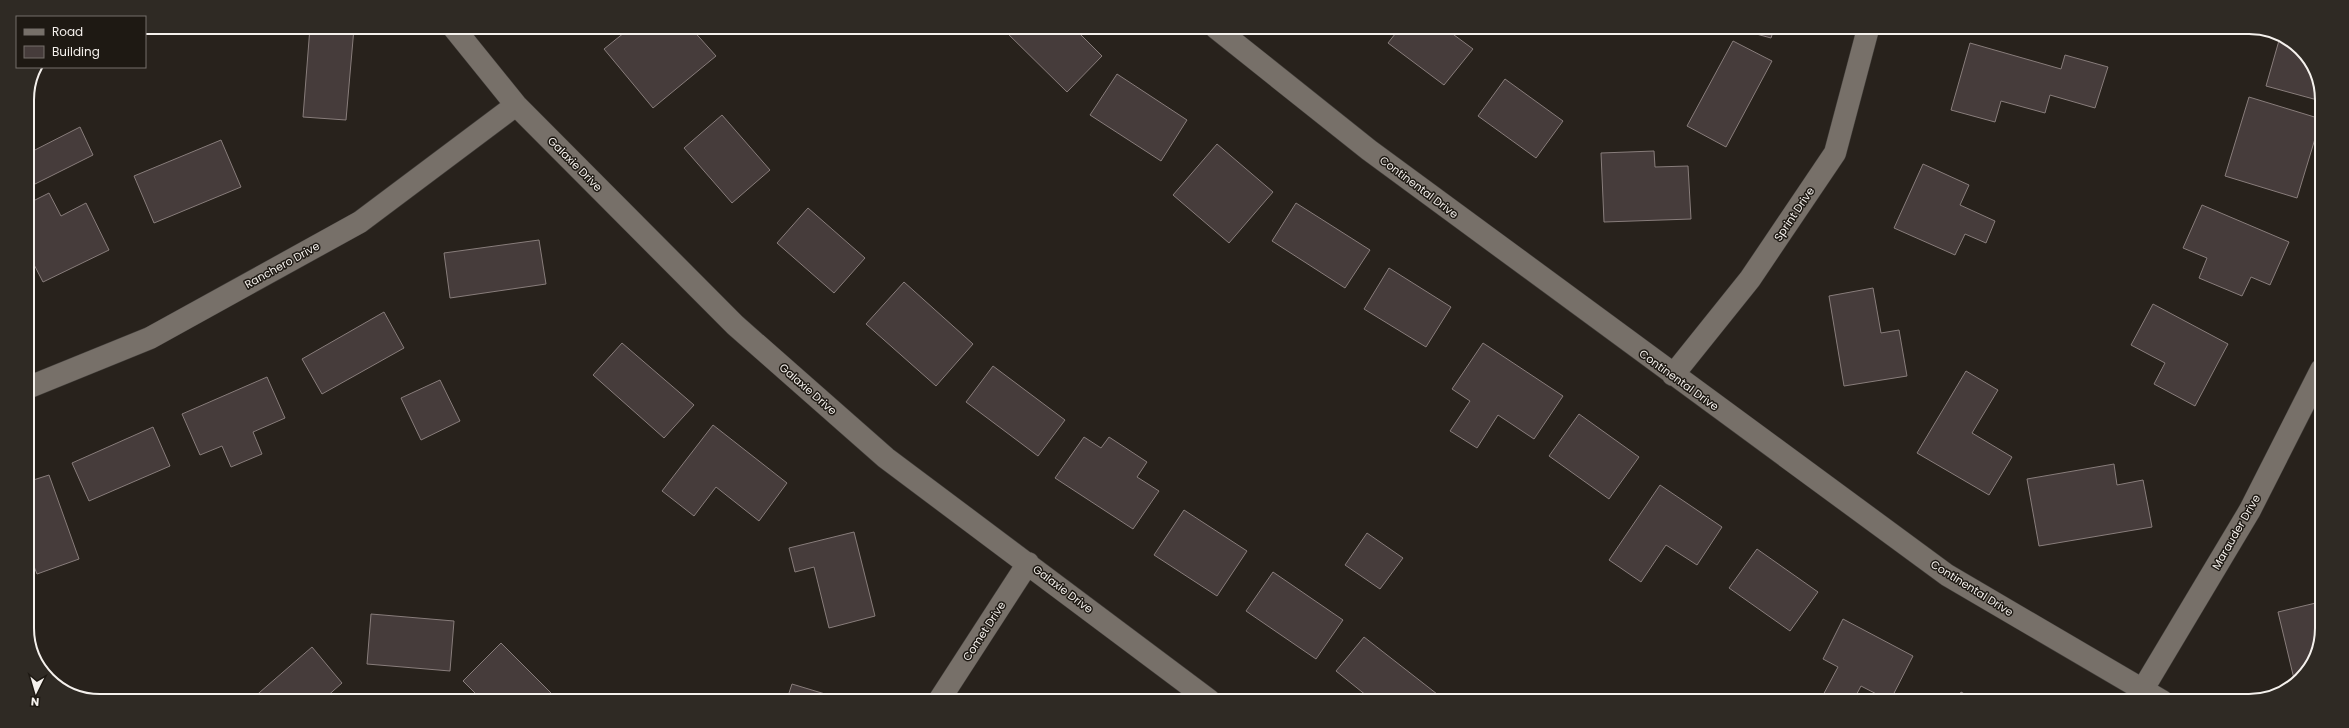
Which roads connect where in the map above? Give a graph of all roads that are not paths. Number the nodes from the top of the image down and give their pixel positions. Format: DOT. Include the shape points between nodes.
graph roads {
  1 [pos="459,34"];
  2 [pos="1224,34"];
  3 [pos="1867,34"];
  4 [pos="516,105"];
  5 [pos="1673,375"];
  6 [pos="2315,382"];
  7 [pos="34,385"];
  8 [pos="1028,563"];
  9 [pos="2143,689"];
  10 [pos="944,694"];
  11 [pos="1201,694"];
  12 [pos="2151,694"];
  1 -- 4 [label="street, Galaxie Drive"];
  2 -- 5 [label="street, Continental Drive" via="1369,150"];
  3 -- 5 [label="street, Sprint Drive" via="1835,154 1750,278"];
  4 -- 7 [label="street, Ranchero Drive" via="360,222 150,338"];
  4 -- 8 [label="street, Galaxie Drive" via="735,325 886,458"];
  5 -- 9 [label="street, Continental Drive" via="1947,575"];
  6 -- 9 [label="street, Marauder Drive" via="2250,510"];
  8 -- 10 [label="street, Comet Drive"];
  8 -- 11 [label="street, Galaxie Drive"];
  9 -- 12 [label="street, Continental Drive"];
}
